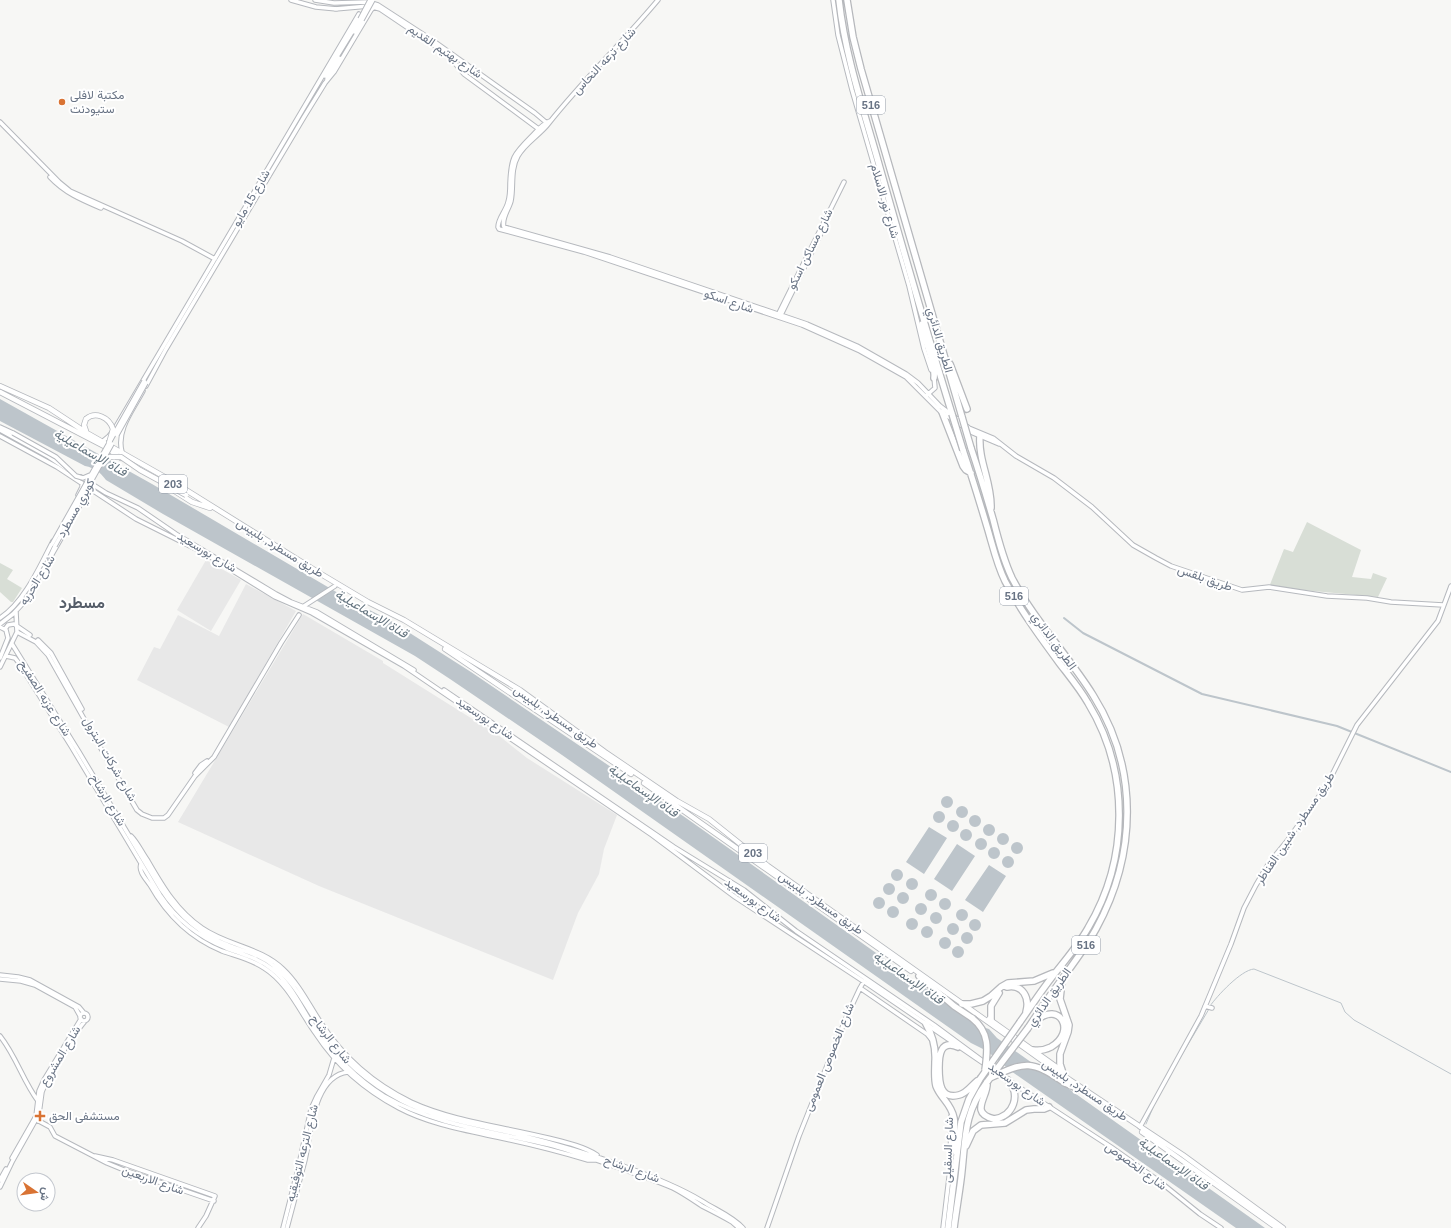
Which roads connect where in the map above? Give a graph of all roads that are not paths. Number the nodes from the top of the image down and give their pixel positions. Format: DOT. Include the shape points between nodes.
graph roads {
  1 [pos="291,0"];
  2 [pos="316,0"];
  3 [pos="370,0"];
  4 [pos="658,0"];
  5 [pos="833,0"];
  6 [pos="839,0"];
  7 [pos="848,0"];
  8 [pos="364,1"];
  9 [pos="375,3"];
  10 [pos="335,9"];
  11 [pos="359,14"];
  12 [pos="366,18"];
  13 [pos="321,80"];
  14 [pos="325,83"];
  15 [pos="548,122"];
  16 [pos="0,123"];
  17 [pos="540,130"];
  18 [pos="513,165"];
  19 [pos="845,182"];
  20 [pos="498,227"];
  21 [pos="504,227"];
  22 [pos="215,259"];
  23 [pos="644,270"];
  24 [pos="923,314"];
  25 [pos="779,316"];
  26 [pos="942,346"];
  27 [pos="148,370"];
  28 [pos="153,372"];
  29 [pos="934,378"];
  30 [pos="145,382"];
  31 [pos="0,386"];
  32 [pos="0,392"];
  33 [pos="927,395"];
  34 [pos="40,403"];
  35 [pos="47,407"];
  36 [pos="967,409"];
  37 [pos="37,411"];
  38 [pos="944,411"];
  39 [pos="44,416"];
  40 [pos="0,429"];
  41 [pos="87,433"];
  42 [pos="0,436"];
  43 [pos="110,436"];
  44 [pos="980,436"];
  45 [pos="120,440"];
  46 [pos="103,441"];
  47 [pos="109,443"];
  48 [pos="1005,447"];
  49 [pos="122,452"];
  50 [pos="127,455"];
  51 [pos="100,465"];
  52 [pos="132,467"];
  53 [pos="971,473"];
  54 [pos="91,474"];
  55 [pos="82,483"];
  56 [pos="93,490"];
  57 [pos="80,491"];
  58 [pos="87,495"];
  59 [pos="195,496"];
  60 [pos="201,502"];
  61 [pos="133,505"];
  62 [pos="210,508"];
  63 [pos="991,512"];
  64 [pos="146,513"];
  65 [pos="128,514"];
  66 [pos="140,521"];
  67 [pos="54,545"];
  68 [pos="47,551"];
  69 [pos="49,562"];
  70 [pos="334,586"];
  71 [pos="1451,586"];
  72 [pos="310,603"];
  73 [pos="1444,605"];
  74 [pos="303,606"];
  75 [pos="309,608"];
  76 [pos="16,612"];
  77 [pos="299,615"];
  78 [pos="0,618"];
  79 [pos="0,625"];
  80 [pos="18,626"];
  81 [pos="5,629"];
  82 [pos="17,632"];
  83 [pos="23,633"];
  84 [pos="12,644"];
  85 [pos="16,652"];
  86 [pos="6,656"];
  87 [pos="12,657"];
  88 [pos="0,658"];
  89 [pos="0,666"];
  90 [pos="514,687"];
  91 [pos="516,696"];
  92 [pos="528,696"];
  93 [pos="530,705"];
  94 [pos="78,754"];
  95 [pos="709,819"];
  96 [pos="705,824"];
  97 [pos="735,885"];
  98 [pos="746,892"];
  99 [pos="730,893"];
  100 [pos="740,900"];
  101 [pos="1055,972"];
  102 [pos="0,975"];
  103 [pos="919,976"];
  104 [pos="1064,976"];
  105 [pos="9,978"];
  106 [pos="859,978"];
  107 [pos="0,979"];
  108 [pos="864,981"];
  109 [pos="860,988"];
  110 [pos="302,1003"];
  111 [pos="963,1004"];
  112 [pos="1024,1016"];
  113 [pos="83,1017"];
  114 [pos="991,1020"];
  115 [pos="926,1024"];
  116 [pos="1028,1028"];
  117 [pos="0,1036"];
  118 [pos="958,1047"];
  119 [pos="1033,1050"];
  120 [pos="972,1054"];
  121 [pos="334,1058"];
  122 [pos="331,1070"];
  123 [pos="348,1072"];
  124 [pos="336,1075"];
  125 [pos="1062,1075"];
  126 [pos="982,1076"];
  127 [pos="988,1080"];
  128 [pos="1008,1080"];
  129 [pos="1081,1090"];
  130 [pos="396,1100"];
  131 [pos="38,1101"];
  132 [pos="1049,1107"];
  133 [pos="36,1120"];
  134 [pos="1140,1127"];
  135 [pos="799,1136"];
  136 [pos="964,1150"];
  137 [pos="957,1153"];
  138 [pos="94,1156"];
  139 [pos="598,1158"];
  140 [pos="0,1178"];
  141 [pos="0,1187"];
  142 [pos="214,1201"];
  143 [pos="724,1216"];
  144 [pos="198,1228"];
  145 [pos="283,1228"];
  146 [pos="287,1228"];
  147 [pos="739,1228"];
  148 [pos="743,1228"];
  149 [pos="767,1228"];
  150 [pos="943,1228"];
  151 [pos="948,1228"];
  152 [pos="954,1228"];
  153 [pos="1221,1228"];
  154 [pos="1278,1228"];
  155 [pos="1283,1228"];
  1 -- 10 [label="main road"];
  2 -- 8 [label="main road, شارع بهتيم القديم" via="334,3"];
  3 -- 13 [label="main road, bridge"];
  4 -- 15 [label="main road, شارع ترعه النحاس"];
  5 -- 29 [label="main road, شارع نور الاسلام" via="838,35 852,90 910,286 924,349"];
  6 -- 24 [label="highway, الطريق الدائري / 516" via="850,61"];
  7 -- 26 [label="highway, الطريق الدائري / 516" via="861,69"];
  8 -- 9 [label="main road, شارع بهتيم القديم"];
  9 -- 10 [label="main road"];
  9 -- 12 [label="main road, شارع 15 مايو"];
  9 -- 14 [label="main road, bridge"];
  9 -- 15 [label="main road, شارع بهتيم القديم"];
  9 -- 17 [label="main road, شارع بهتيم القديم" via="448,55 464,74"];
  10 -- 11 [label="main road" via="354,10"];
  11 -- 12 [label="main road" via="364,13"];
  11 -- 13 [label="main road, شارع 15 مايو"];
  12 -- 14 [label="main road, شارع 15 مايو"];
  13 -- 22 [label="main road, شارع 15 مايو"];
  14 -- 28 [label="main road, شارع 15 مايو"];
  15 -- 17 [label="main road, شارع ترعه النحاس"];
  16 -- 22 [label="main road" via="63,190"];
  17 -- 18 [label="main road, شارع ترعه النحاس" via="516,152"];
  18 -- 20 [label="main road, شارع ترعه النحاس" via="509,198"];
  18 -- 21 [label="main road, شارع ترعه النحاس" via="511,199 503,222"];
  19 -- 25 [label="main road, شارع مساكن اسكو"];
  20 -- 23 [label="main road, شارع اسكو" via="507,232"];
  21 -- 23 [label="main road, شارع اسكو" via="560,241"];
  22 -- 27 [label="main road, شارع 15 مايو"];
  23 -- 25 [label="main road, شارع اسكو"];
  24 -- 29 [label="highway" via="923,332 934,368"];
  24 -- 53 [label="highway, الطريق الدائري / 516, bridge"];
  25 -- 33 [label="main road, شارع اسكو" via="831,337 877,360 906,377"];
  26 -- 36 [label="highway"];
  26 -- 63 [label="highway, الطريق الدائري / 516, bridge"];
  27 -- 30 [label="main road, كوبري مسطرد"];
  27 -- 43 [label="main road, شارع 15 مايو"];
  28 -- 30 [label="main road, كوبري مسطرد"];
  28 -- 45 [label="main road, شارع 15 مايو"];
  29 -- 33 [label="main road" via="935,388"];
  30 -- 47 [label="main road, كوبري مسطرد, bridge"];
  30 -- 51 [label="main road, كوبري مسطرد, bridge"];
  31 -- 34 [label="main road, 203"];
  32 -- 37 [label="main road, 203"];
  33 -- 38 [label="main road, شارع اسكو"];
  34 -- 35 [label="main road, 203"];
  34 -- 37 [label="main road"];
  35 -- 39 [label="main road"];
  35 -- 41 [label="main road, 203"];
  37 -- 39 [label="main road, 203"];
  38 -- 44 [label="main road"];
  38 -- 48 [label="main road"];
  38 -- 53 [label="highway" via="963,466"];
  39 -- 52 [label="main road, 203" via="104,446"];
  40 -- 54 [label="main road, bridge" via="13,433 56,457 76,476 82,478"];
  40 -- 61 [label="main road, شارع بورسعيد" via="103,491"];
  41 -- 46 [label="main road, 203"];
  41 -- 47 [label="main road, bridge" via="84,427 86,419 97,415 108,421 113,429"];
  42 -- 55 [label="main road, شارع بورسعيد"];
  43 -- 45 [label="main road" via="109,440 112,442"];
  43 -- 46 [label="main road, شارع 15 مايو"];
  44 -- 48 [label="main road"];
  44 -- 63 [label="highway" via="980,450 991,495"];
  45 -- 49 [label="main road"];
  46 -- 49 [label="main road, 203"];
  47 -- 54 [label="main road, كوبري مسطرد, bridge"];
  48 -- 73 [label="main road, طريق بلقس" via="1062,483 1092,507 1126,540 1171,566 1242,590 1269,587 1327,596"];
  49 -- 50 [label="main road, 203"];
  50 -- 52 [label="main road" via="135,463"];
  50 -- 59 [label="main road, 203"];
  51 -- 60 [label="main road, bridge" via="110,457 121,457 140,470"];
  51 -- 67 [label="main road, كوبري مسطرد, bridge"];
  52 -- 59 [label="main road, 203" via="145,469"];
  52 -- 62 [label="main road" via="192,502"];
  53 -- 101 [label="highway, الطريق الدائري / 516" via="996,560 1005,581 1025,616 1080,691 1100,725 1116,780 1119,826 1117,850 1108,885 1094,918"];
  54 -- 67 [label="main road, كوبري مسطرد, bridge"];
  55 -- 56 [label="main road, شارع بورسعيد"];
  55 -- 57 [label="main road, شارع الحريه"];
  56 -- 58 [label="main road, شارع الحريه"];
  56 -- 65 [label="main road, شارع بورسعيد"];
  57 -- 58 [label="main road"];
  57 -- 68 [label="main road, شارع الحريه"];
  58 -- 69 [label="main road, شارع الحريه"];
  59 -- 60 [label="main road, 203"];
  59 -- 90 [label="main road, طريق مسطرد, بلبيس / 203" via="321,574 404,620"];
  60 -- 62 [label="main road, 203"];
  61 -- 64 [label="main road, شارع بورسعيد"];
  61 -- 65 [label="main road" via="134,512"];
  62 -- 70 [label="main road, طريق مسطرد, بلبيس / 203"];
  63 -- 104 [label="highway, الطريق الدائري / 516" via="1007,565 1017,586 1036,617 1085,682 1107,720 1120,755 1127,788 1124,852 1113,891 1085,946"];
  64 -- 66 [label="main road" via="140,514"];
  64 -- 74 [label="main road, شارع بورسعيد" via="276,594"];
  65 -- 66 [label="main road, شارع بورسعيد"];
  66 -- 99 [label="main road, شارع بورسعيد" via="204,553 279,599 312,613 404,666 652,835"];
  67 -- 68 [label="main road, كوبري مسطرد"];
  67 -- 69 [label="main road, كوبري مسطرد"];
  68 -- 78 [label="main road, شارع الحريه" via="22,597"];
  69 -- 76 [label="main road, شارع الحريه"];
  70 -- 72 [label="main road"];
  70 -- 91 [label="main road, طريق مسطرد, بلبيس / 203" via="406,624"];
  71 -- 73 [label="main road, طريق مسطرد, شبين القناطر"];
  72 -- 74 [label="main road"];
  72 -- 75 [label="main road"];
  73 -- 134 [label="main road, طريق مسطرد, شبين القناطر" via="1438,621 1428,635 1353,730 1327,785 1269,863 1249,896 1209,1007 1182,1049"];
  74 -- 75 [label="main road, شارع بورسعيد"];
  75 -- 97 [label="main road, شارع بورسعيد" via="432,680 678,850"];
  76 -- 79 [label="main road, شارع الحريه"];
  76 -- 80 [label="main road"];
  77 -- 83 [label="main road, شارع شركات البترول" via="211,760 195,776 164,818 147,817 137,810 46,651"];
  79 -- 81 [label="main road"];
  80 -- 81 [label="main road" via="10,624"];
  80 -- 82 [label="main road"];
  80 -- 83 [label="main road, شارع شركات البترول"];
  81 -- 88 [label="main road" via="8,638"];
  82 -- 83 [label="main road, شارع شركات البترول"];
  82 -- 84 [label="main road"];
  84 -- 85 [label="main road, شارع عزبه الصفيح"];
  84 -- 86 [label="main road"];
  85 -- 87 [label="main road"];
  85 -- 94 [label="main road, شارع عزبه الصفيح"];
  86 -- 87 [label="main road, شارع عزبه الصفيح"];
  86 -- 89 [label="main road"];
  87 -- 94 [label="main road, شارع عزبه الصفيح" via="19,663"];
  90 -- 91 [label="main road" via="520,694"];
  90 -- 92 [label="main road, طريق مسطرد, بلبيس / 203"];
  91 -- 93 [label="main road, طريق مسطرد, بلبيس / 203"];
  92 -- 93 [label="main road" via="524,696 523,699"];
  92 -- 95 [label="main road, طريق مسطرد, بلبيس / 203" via="610,756"];
  93 -- 96 [label="main road, طريق مسطرد, بلبيس / 203"];
  94 -- 110 [label="main road, شارع الرشاح" via="166,897 182,916 211,937 270,963 286,978"];
  94 -- 110 [label="main road, شارع الرشاح" via="163,900 181,920 209,940 268,965"];
  95 -- 96 [label="main road" via="705,819"];
  95 -- 111 [label="main road, طريق مسطرد, بلبيس / 203" via="768,866"];
  96 -- 103 [label="main road, طريق مسطرد, بلبيس / 203"];
  97 -- 98 [label="main road, شارع بورسعيد"];
  97 -- 99 [label="main road" via="736,891"];
  98 -- 100 [label="main road" via="740,894"];
  98 -- 120 [label="main road, شارع بورسعيد" via="796,931"];
  99 -- 100 [label="main road, شارع بورسعيد"];
  100 -- 106 [label="main road, شارع بورسعيد"];
  101 -- 111 [label="highway" via="1034,981 1008,983 984,1000"];
  101 -- 112 [label="highway, الطريق الدائري / 516"];
  102 -- 105 [label="main road"];
  103 -- 126 [label="highway, bridge" via="980,1026 987,1040 988,1052"];
  103 -- 129 [label="main road, طريق مسطرد, بلبيس / 203"];
  104 -- 116 [label="highway, الطريق الدائري / 516"];
  104 -- 125 [label="highway" via="1060,987 1060,999 1068,1020 1068,1028 1060,1054"];
  105 -- 107 [label="main road"];
  105 -- 113 [label="main road" via="37,986 74,1007"];
  106 -- 108 [label="main road, شارع بورسعيد"];
  106 -- 135 [label="main road, شارع الخصوص العمومى" via="860,982"];
  108 -- 109 [label="main road, شارع الخصوص العمومى"];
  108 -- 115 [label="main road, شارع بورسعيد"];
  109 -- 135 [label="main road, شارع الخصوص العمومى"];
  109 -- 150 [label="main road, شارع السقيلى" via="927,1034 932,1042 932,1083 949,1109 951,1118 950,1169"];
  110 -- 121 [label="main road" via="319,1039"];
  110 -- 130 [label="main road, شارع الرشاح" via="345,1059"];
  111 -- 114 [label="main road"];
  111 -- 125 [label="main road, طريق مسطرد, بلبيس / 203"];
  112 -- 114 [label="highway" via="1027,1006 1025,993 1019,988 1009,986 1002,989 993,1002"];
  112 -- 126 [label="highway, الطريق الدائري / 516, bridge"];
  113 -- 131 [label="main road, شارع المشروع" via="44,1080"];
  113 -- 133 [label="main road, شارع المشروع" via="46,1082"];
  114 -- 119 [label="main road"];
  115 -- 118 [label="main road, شارع بورسعيد"];
  115 -- 137 [label="highway" via="935,1049 936,1084 952,1110"];
  116 -- 119 [label="highway" via="1041,1016 1048,1014 1059,1016 1064,1026 1063,1036 1056,1044 1044,1050"];
  116 -- 127 [label="highway, الطريق الدائري / 516, bridge"];
  117 -- 131 [label="main road"];
  118 -- 120 [label="main road, شارع بورسعيد"];
  118 -- 126 [label="highway" via="948,1045 940,1052 939,1082 942,1089 948,1094 957,1095 965,1092"];
  119 -- 125 [label="main road" via="1058,1068"];
  120 -- 128 [label="main road, شارع بورسعيد"];
  120 -- 132 [label="main road, شارع بورسعيد"];
  121 -- 122 [label="main road, شارع الترعه التوفيقيه"];
  121 -- 123 [label="main road"];
  122 -- 124 [label="main road"];
  122 -- 145 [label="main road, شارع الترعه التوفيقيه" via="311,1110"];
  123 -- 124 [label="main road"];
  123 -- 130 [label="main road" via="369,1090"];
  124 -- 146 [label="main road, شارع الترعه التوفيقيه" via="327,1085 314,1109 306,1154"];
  125 -- 134 [label="main road, طريق مسطرد, بلبيس / 203"];
  126 -- 137 [label="highway, الطريق الدائري / 516" via="964,1110"];
  127 -- 128 [label="highway" via="981,1106 985,1114 994,1119 1005,1115 1013,1106 1014,1092"];
  127 -- 129 [label="highway, bridge" via="1014,1067 1029,1065 1044,1069 1064,1083"];
  127 -- 136 [label="highway, الطريق الدائري / 516" via="970,1112"];
  128 -- 132 [label="main road, شارع بورسعيد"];
  129 -- 154 [label="main road, طريق مسطرد, بلبيس / 203"];
  130 -- 139 [label="main road, شارع الرشاح" via="439,1116 556,1144"];
  130 -- 139 [label="main road" via="409,1113 438,1123 532,1144 588,1160"];
  131 -- 140 [label="main road, شارع المشروع" via="36,1116"];
  132 -- 136 [label="highway" via="1044,1110 1026,1110 1005,1123 981,1125 973,1131"];
  132 -- 153 [label="main road, شارع الخصوص" via="1159,1181"];
  133 -- 138 [label="main road, شارع الاربعين" via="50,1127 55,1136"];
  133 -- 141 [label="main road, شارع المشروع"];
  134 -- 155 [label="main road, طريق مسطرد, بلبيس / 203"];
  135 -- 149 [label="main road, شارع الخصوص العمومى"];
  136 -- 152 [label="highway, الطريق الدائري / 516"];
  137 -- 151 [label="highway, الطريق الدائري / 516"];
  138 -- 142 [label="main road, شارع الاربعين" via="124,1170"];
  138 -- 142 [label="main road, شارع الاربعين" via="113,1160 215,1196"];
  139 -- 143 [label="main road, شارع الرشاح" via="666,1182"];
  142 -- 144 [label="main road"];
  143 -- 147 [label="main road"];
  143 -- 148 [label="main road" via="736,1221"];
}
